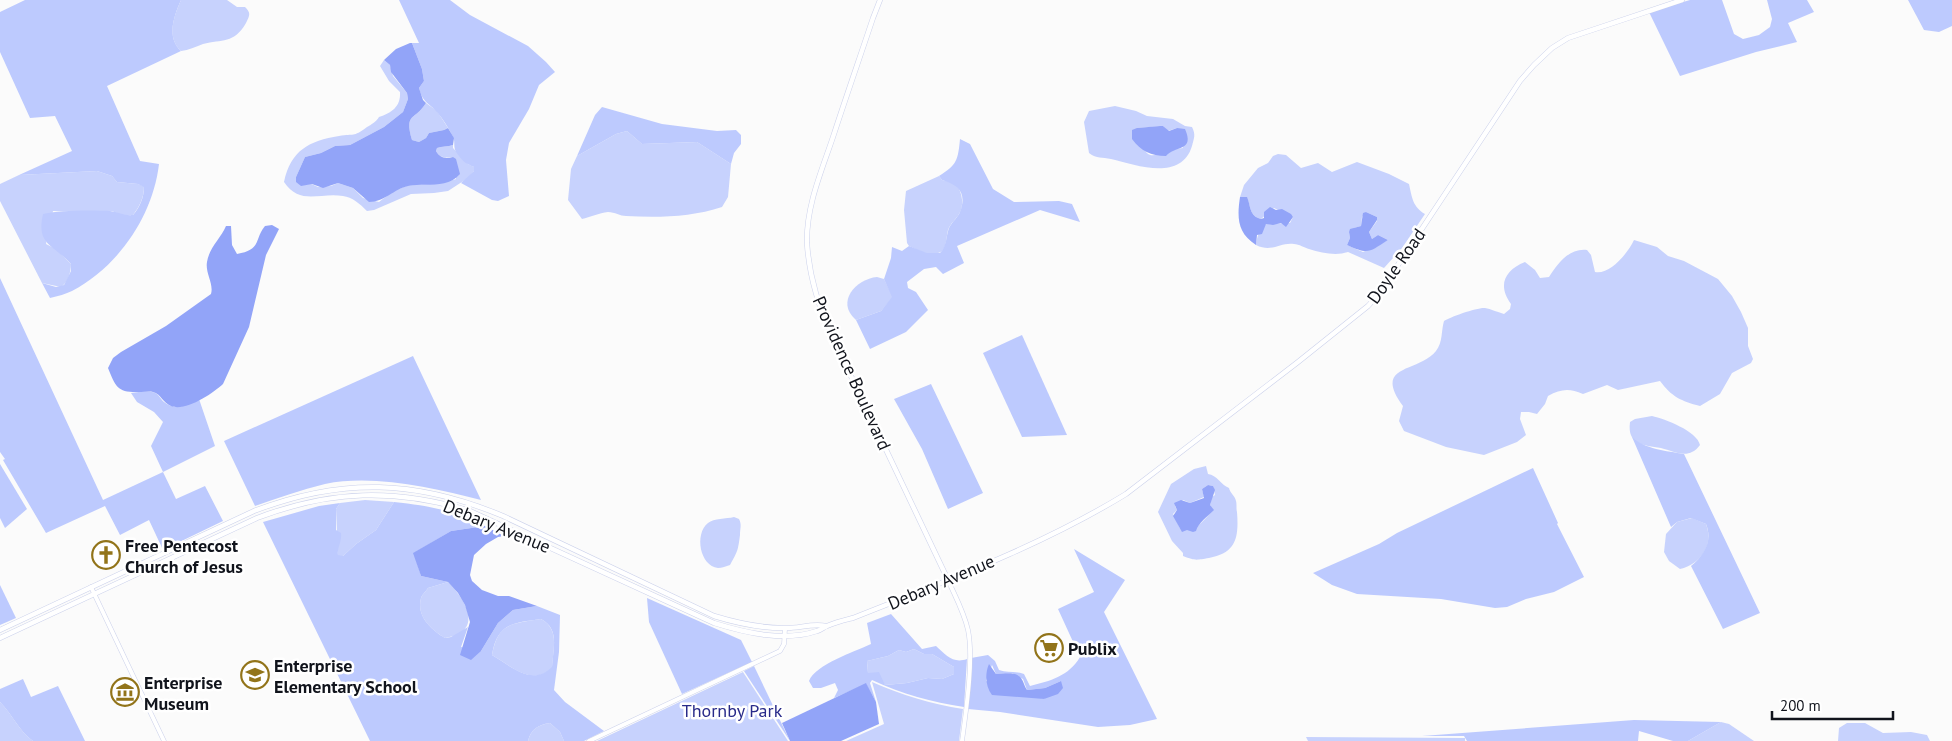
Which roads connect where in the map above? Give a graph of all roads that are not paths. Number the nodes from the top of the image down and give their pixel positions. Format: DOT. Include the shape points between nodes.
graph roads {
  1 [pos="880,0"];
  2 [pos="1682,0"];
  3 [pos="1054,533"];
  4 [pos="948,580"];
  5 [pos="91,587"];
  6 [pos="94,594"];
  7 [pos="826,626"];
  8 [pos="785,628"];
  9 [pos="0,630"];
  10 [pos="785,636"];
  11 [pos="0,638"];
  12 [pos="164,741"];
  13 [pos="589,741"];
  14 [pos="962,741"];
  1 -- 4 [label="main road, Providence Boulevard" via="817,185 809,221 809,262 815,294 831,334"];
  2 -- 3 [label="main road, Doyle Road" via="1586,31 1552,48 1520,81 1368,306 1126,494"];
  3 -- 4 [label="main road, Debary Avenue"];
  4 -- 7 [label="main road, Debary Avenue"];
  4 -- 14 [label="street, Providence Boulevard" via="963,612 970,652"];
  5 -- 6 [label="street"];
  5 -- 8 [label="main road, Debary Avenue" via="282,500 332,489 387,487 471,503 714,616 739,623"];
  5 -- 9 [label="main road, Debary Avenue"];
  6 -- 10 [label="main road, Debary Avenue" via="283,508 333,497 388,494 439,502 470,511 714,623 739,631"];
  6 -- 11 [label="main road, Debary Avenue"];
  6 -- 12 [label="street"];
  7 -- 8 [label="main road, Debary Avenue"];
  7 -- 10 [label="main road, Debary Avenue" via="818,631"];
  8 -- 10 [label="street"];
  10 -- 13 [label="street" via="780,651"];
}
